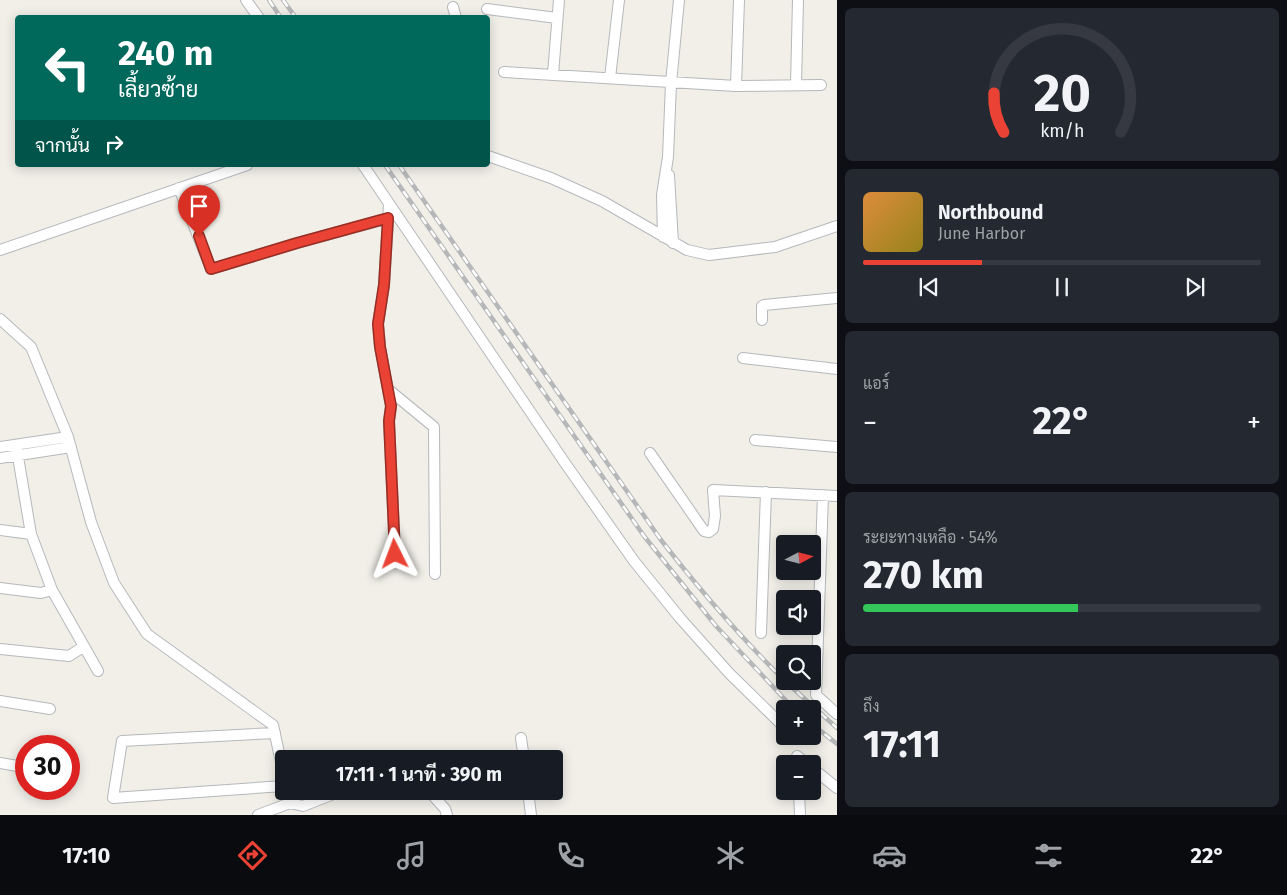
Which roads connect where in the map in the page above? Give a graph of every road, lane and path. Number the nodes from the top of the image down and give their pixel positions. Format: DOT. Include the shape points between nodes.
graph roads {
  1 [pos="246,0"];
  2 [pos="559,0"];
  3 [pos="619,0"];
  4 [pos="679,0"];
  5 [pos="739,0"];
  6 [pos="798,0"];
  7 [pos="453,7"];
  8 [pos="487,9"];
  9 [pos="257,15"];
  10 [pos="455,15"];
  11 [pos="557,18"];
  12 [pos="504,72"];
  13 [pos="553,74"];
  14 [pos="610,78"];
  15 [pos="671,83"];
  16 [pos="796,85"];
  17 [pos="821,85"];
  18 [pos="736,86"];
  19 [pos="490,157"];
  20 [pos="668,157"];
  21 [pos="241,167"];
  22 [pos="364,167"];
  23 [pos="179,188"];
  24 [pos="390,204"];
  25 [pos="388,218"];
  26 [pos="837,226"];
  27 [pos="663,237"];
  28 [pos="673,243"];
  29 [pos="0,250"];
  30 [pos="837,298"];
  31 [pos="0,319"];
  32 [pos="762,320"];
  33 [pos="743,358"];
  34 [pos="837,369"];
  35 [pos="389,390"];
  36 [pos="755,440"];
  37 [pos="70,442"];
  38 [pos="0,447"];
  39 [pos="837,447"];
  40 [pos="17,450"];
  41 [pos="650,453"];
  42 [pos="0,458"];
  43 [pos="766,492"];
  44 [pos="823,495"];
  45 [pos="837,496"];
  46 [pos="0,530"];
  47 [pos="31,534"];
  48 [pos="395,554"];
  49 [pos="435,574"];
  50 [pos="0,588"];
  51 [pos="52,590"];
  52 [pos="761,633"];
  53 [pos="83,647"];
  54 [pos="0,649"];
  55 [pos="98,671"];
  56 [pos="0,701"];
  57 [pos="50,708"];
  58 [pos="837,714"];
  59 [pos="776,719"];
  60 [pos="275,733"];
  61 [pos="521,738"];
  62 [pos="279,750"];
  63 [pos="523,750"];
  64 [pos="0,763"];
  65 [pos="15,766"];
  66 [pos="821,775"];
  67 [pos="275,787"];
  68 [pos="837,788"];
  69 [pos="289,800"];
  70 [pos="319,800"];
  71 [pos="437,800"];
  72 [pos="529,800"];
  73 [pos="799,800"];
  74 [pos="290,803"];
  75 [pos="258,815"];
  76 [pos="447,815"];
  77 [pos="531,815"];
  78 [pos="800,815"];
  1 -- 9 [label="street"];
  2 -- 11 [label="street"];
  3 -- 14 [label="street"];
  4 -- 15 [label="street"];
  5 -- 18 [label="street"];
  6 -- 16 [label="street"];
  7 -- 10 [label="street"];
  8 -- 11 [label="street"];
  11 -- 13 [label="street"];
  12 -- 13 [label="street"];
  13 -- 14 [label="street"];
  14 -- 15 [label="street"];
  15 -- 18 [label="street"];
  15 -- 20 [label="street"];
  16 -- 17 [label="street"];
  16 -- 18 [label="street"];
  19 -- 27 [label="street" via="602,200"];
  20 -- 27 [label="street" via="662,195"];
  20 -- 28 [label="street"];
  21 -- 23 [label="street"];
  22 -- 24 [label="street"];
  23 -- 25 [label="street" via="211,269"];
  23 -- 29 [label="street"];
  24 -- 25 [label="street"];
  24 -- 59 [label="street" via="634,561 729,673"];
  25 -- 35 [label="street" via="378,324"];
  26 -- 28 [label="street" via="775,247 735,253 710,255"];
  27 -- 28 [label="street"];
  30 -- 32 [label="street" via="764,305"];
  31 -- 37 [label="street" via="30,347"];
  33 -- 34 [label="street"];
  35 -- 48 [label="street"];
  35 -- 49 [label="street" via="434,427"];
  36 -- 39 [label="street"];
  37 -- 40 [label="street"];
  37 -- 60 [label="street" via="91,522 114,583 147,634 273,725"];
  38 -- 40 [label="street"];
  40 -- 42 [label="street"];
  40 -- 47 [label="street"];
  41 -- 43 [label="street" via="704,531 709,532 713,528 714,490"];
  43 -- 44 [label="street"];
  43 -- 52 [label="street"];
  44 -- 45 [label="street"];
  44 -- 58 [label="street" via="816,695"];
  46 -- 47 [label="street"];
  47 -- 51 [label="street"];
  50 -- 51 [label="street" via="41,593"];
  51 -- 53 [label="street"];
  53 -- 54 [label="street" via="69,656"];
  53 -- 55 [label="street"];
  56 -- 57 [label="street"];
  60 -- 62 [label="street"];
  60 -- 67 [label="street" via="122,741 113,798"];
  61 -- 63 [label="street"];
  64 -- 65 [label="street"];
  66 -- 68 [label="street"];
  69 -- 74 [label="street"];
  70 -- 74 [label="street" via="304,806"];
  71 -- 76 [label="street"];
  72 -- 77 [label="street"];
  73 -- 78 [label="street"];
  74 -- 75 [label="street"];
}
